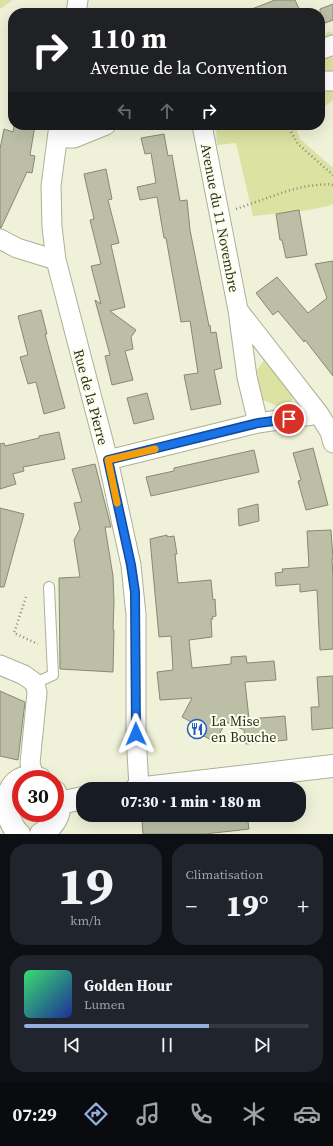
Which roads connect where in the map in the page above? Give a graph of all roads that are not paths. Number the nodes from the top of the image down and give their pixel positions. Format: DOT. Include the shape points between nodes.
graph roads {
  1 [pos="94,130"];
  2 [pos="203,130"];
  3 [pos="58,131"];
  4 [pos="0,239"];
  5 [pos="56,260"];
  6 [pos="238,310"];
  7 [pos="319,414"];
  8 [pos="258,423"];
  9 [pos="333,443"];
  10 [pos="108,460"];
  11 [pos="49,587"];
  12 [pos="0,665"];
  13 [pos="35,683"];
  14 [pos="333,766"];
  15 [pos="33,770"];
  16 [pos="139,782"];
  17 [pos="192,782"];
  18 [pos="12,783"];
  19 [pos="64,797"];
  20 [pos="76,798"];
  21 [pos="0,800"];
  22 [pos="55,822"];
  23 [pos="19,834"];
  24 [pos="41,834"];
  1 -- 3 [label="street" via="74,138"];
  2 -- 6 [label="street, Avenue du 11 Novembre"];
  3 -- 5 [label="street, Rue de la Pierre" via="51,186"];
  4 -- 5 [label="street" via="17,248"];
  5 -- 10 [label="street, Rue de la Pierre"];
  6 -- 7 [label="street, Avenue du 11 Novembre"];
  6 -- 8 [label="street, Avenue du 11 Novembre" via="247,377"];
  7 -- 8 [label="street"];
  7 -- 9 [label="street, Avenue du 11 Novembre" via="330,432"];
  8 -- 10 [label="street"];
  10 -- 16 [label="street, Rue de la Pierre" via="135,592"];
  11 -- 13 [label="lane" via="53,675"];
  12 -- 13 [label="street" via="24,675"];
  13 -- 15 [label="street" via="37,693 30,763"];
  14 -- 17 [label="street"];
  18 -- 21 [label="street"];
  19 -- 20 [label="street"];
  21 -- 23 [label="street" via="4,821"];
  22 -- 24 [label="street"];
}
